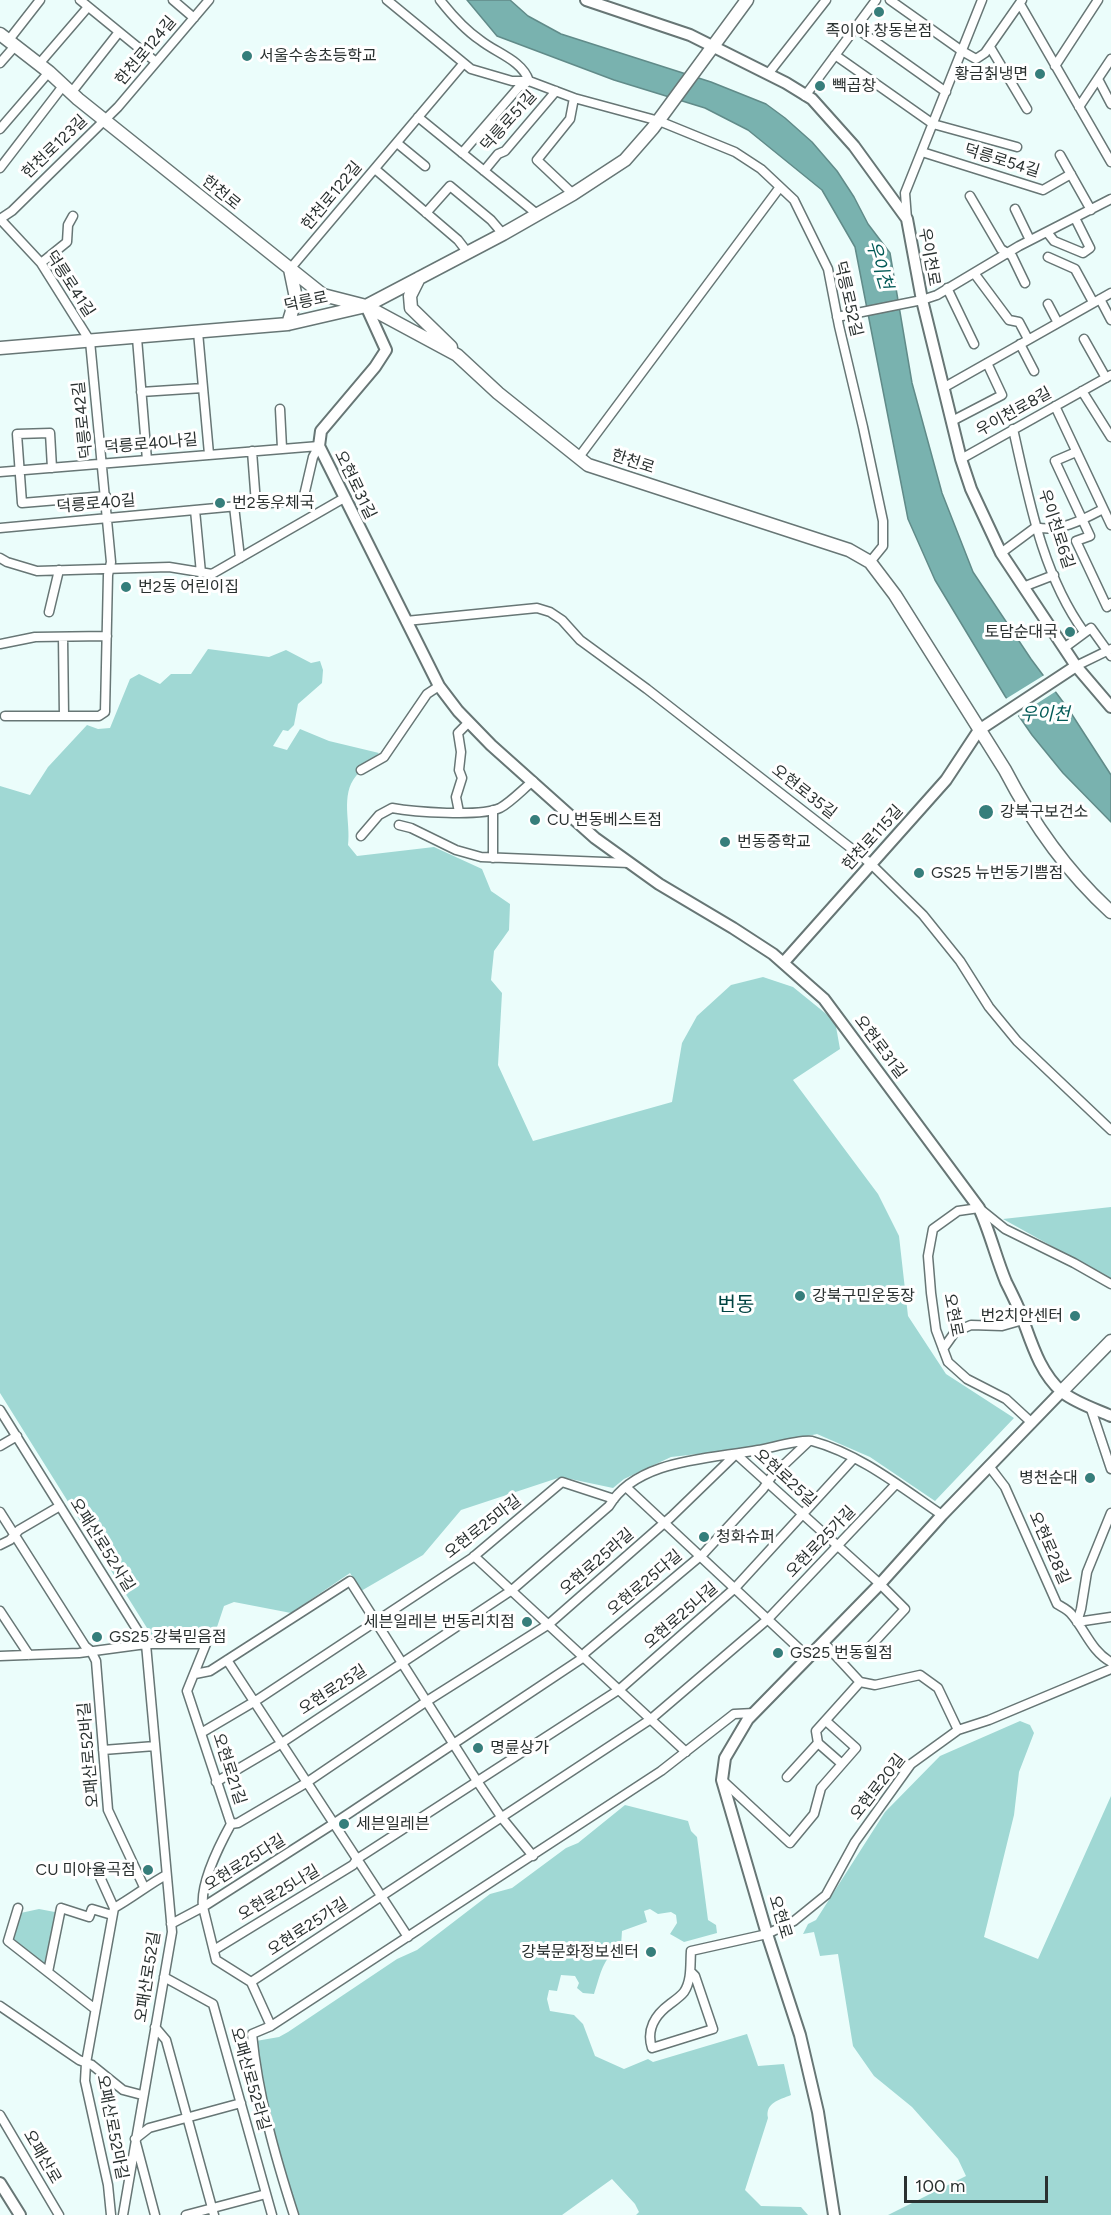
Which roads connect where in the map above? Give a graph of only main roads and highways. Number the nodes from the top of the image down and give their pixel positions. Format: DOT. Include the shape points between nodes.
graph roads {
  1 [pos="747,0"];
  2 [pos="8,40"];
  3 [pos="290,269"];
  4 [pos="419,278"];
  5 [pos="366,306"];
  6 [pos="288,324"];
  7 [pos="0,348"];
  8 [pos="457,355"];
  9 [pos="1111,912"];
  10 [pos="1111,1341"];
  11 [pos="1062,1392"];
  1 -- 4 [label="main road, 덕릉로" via="625,160 573,194"];
  2 -- 3 [label="main road, 한천로"];
  3 -- 5 [label="main road, 한천로" via="323,295"];
  3 -- 6 [label="main road" via="296,298"];
  4 -- 5 [label="main road, 덕릉로"];
  4 -- 8 [label="main road" via="410,296 411,308"];
  5 -- 6 [label="main road, 덕릉로"];
  5 -- 8 [label="main road, 한천로"];
  6 -- 7 [label="main road, 덕릉로"];
  8 -- 9 [label="main road, 한천로" via="588,465 849,550 870,561 1048,841"];
  10 -- 11 [label="main road"];
}
